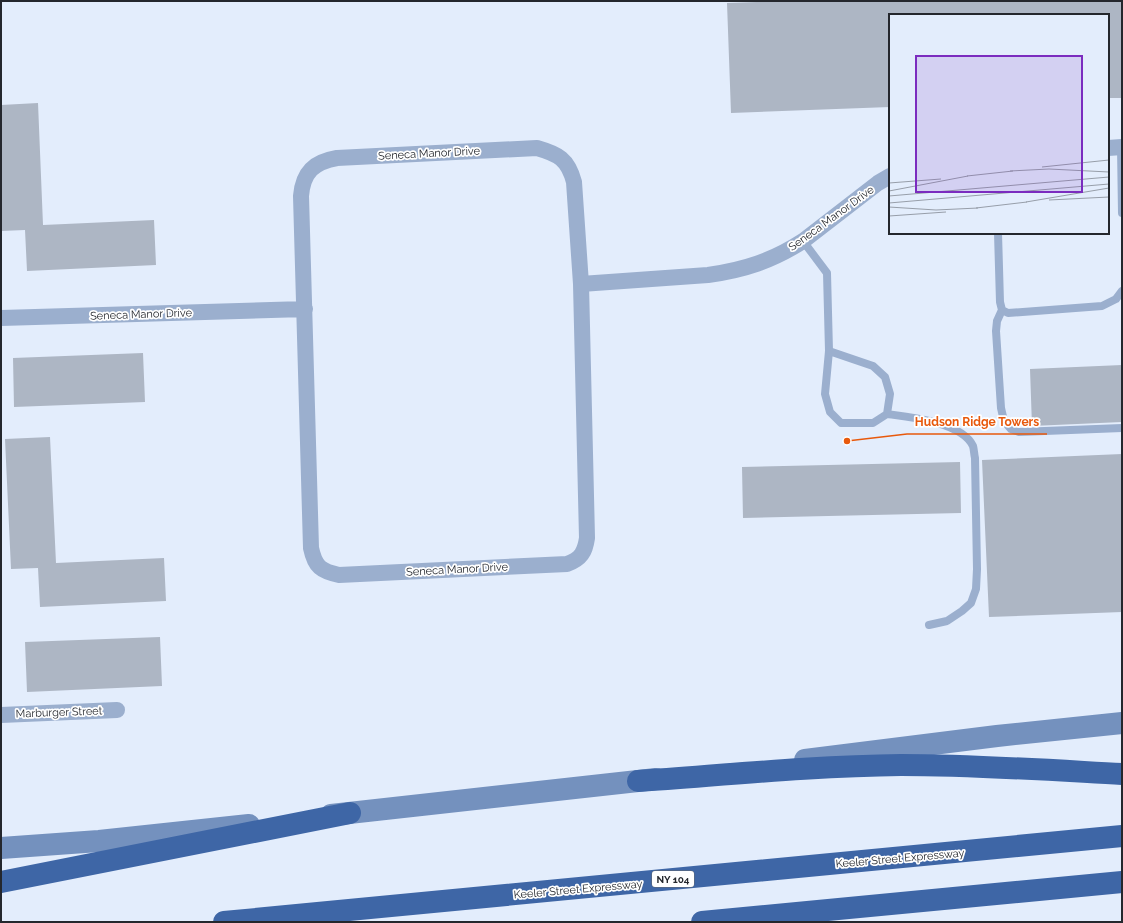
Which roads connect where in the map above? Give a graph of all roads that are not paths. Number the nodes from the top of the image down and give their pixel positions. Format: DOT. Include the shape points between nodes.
graph roads {
  1 [pos="1117,148"];
  2 [pos="889,177"];
  3 [pos="1122,213"];
  4 [pos="998,234"];
  5 [pos="802,241"];
  6 [pos="581,284"];
  7 [pos="1122,291"];
  8 [pos="305,309"];
  9 [pos="1002,310"];
  10 [pos="1,318"];
  11 [pos="829,351"];
  12 [pos="887,414"];
  13 [pos="1122,428"];
  14 [pos="929,625"];
  15 [pos="117,710"];
  16 [pos="1,714"];
  17 [pos="1122,723"];
  18 [pos="1122,774"];
  19 [pos="638,781"];
  20 [pos="350,813"];
  21 [pos="1122,836"];
  22 [pos="1,848"];
  23 [pos="1,882"];
  24 [pos="1122,882"];
  25 [pos="224,922"];
  26 [pos="702,922"];
  1 -- 3 [label="lane"];
  2 -- 5 [label="street, Seneca Manor Drive"];
  4 -- 9 [label="lane"];
  5 -- 6 [label="street, Seneca Manor Drive" via="760,264 728,272"];
  5 -- 11 [label="lane" via="827,273"];
  6 -- 8 [label="street, Seneca Manor Drive" via="574,182 568,167 553,153 537,148 337,158 328,159 313,167 304,178 302,186"];
  6 -- 8 [label="street, Seneca Manor Drive" via="587,538 583,554 567,564 339,575 318,567 311,548"];
  7 -- 9 [label="lane" via="1116,299 1102,306 1008,313"];
  8 -- 10 [label="street, Seneca Manor Drive"];
  9 -- 13 [label="lane" via="996,331 1001,408 1004,421 1011,429 1019,432"];
  11 -- 12 [label="lane" via="873,366 885,378 890,394"];
  11 -- 12 [label="lane" via="825,394 830,412 841,423 873,423"];
  12 -- 14 [label="lane" via="952,428 966,437 973,446 976,589 971,603 962,612 947,621"];
  15 -- 16 [label="street, Marburger Street"];
  17 -- 19 [label="main road" via="961,740"];
  18 -- 19 [label="highway" via="900,765"];
  19 -- 20 [label="main road"];
  20 -- 22 [label="main road"];
  20 -- 23 [label="highway"];
  21 -- 25 [label="highway, Keeler Street Expressway / NY 104"];
  24 -- 26 [label="highway"];
}
